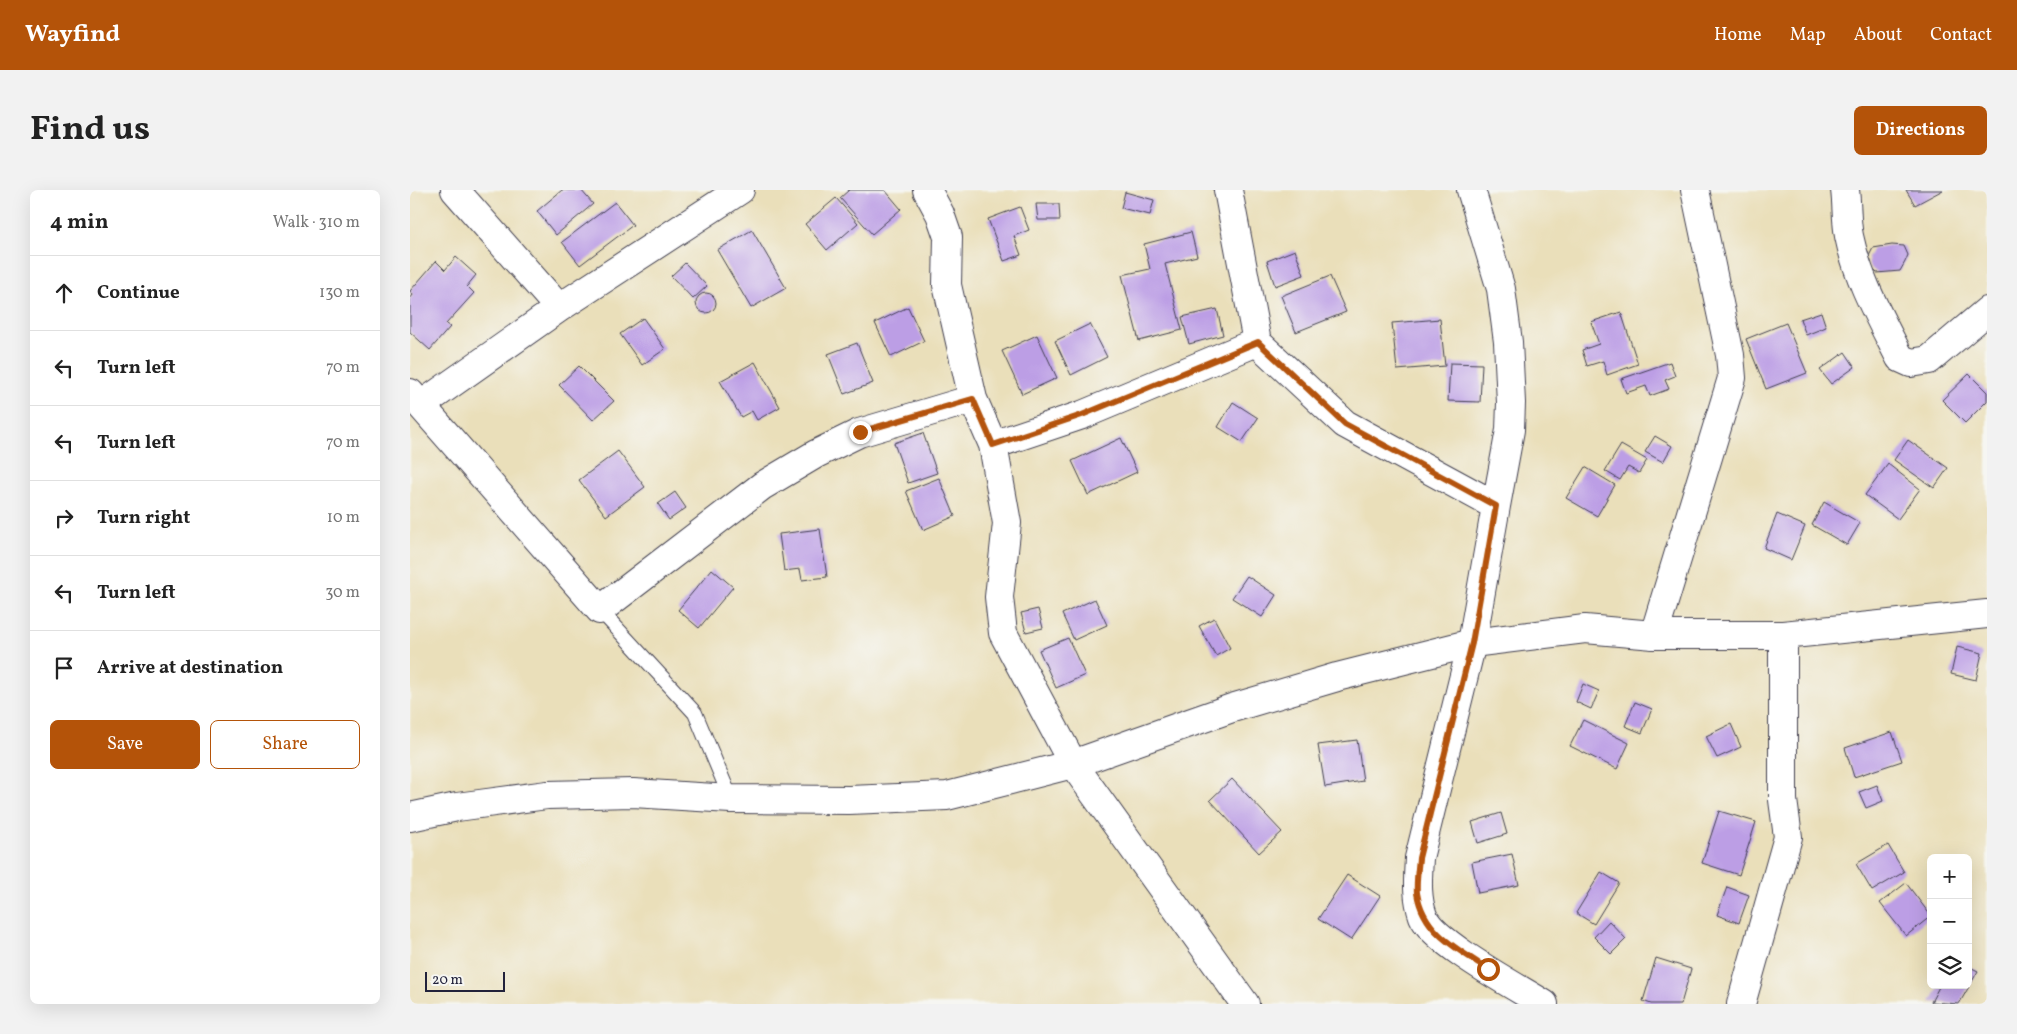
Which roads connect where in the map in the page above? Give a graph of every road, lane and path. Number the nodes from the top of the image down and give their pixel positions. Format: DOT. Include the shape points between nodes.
graph roads {
  1 [pos="455,190"];
  2 [pos="740,190"];
  3 [pos="927,190"];
  4 [pos="1228,190"];
  5 [pos="1471,190"];
  6 [pos="1695,190"];
  7 [pos="1846,190"];
  8 [pos="559,308"];
  9 [pos="1987,311"];
  10 [pos="1258,342"];
  11 [pos="416,399"];
  12 [pos="973,399"];
  13 [pos="993,445"];
  14 [pos="1496,506"];
  15 [pos="600,610"];
  16 [pos="1987,614"];
  17 [pos="1654,635"];
  18 [pos="1782,635"];
  19 [pos="1472,643"];
  20 [pos="1073,764"];
  21 [pos="731,799"];
  22 [pos="410,817"];
  23 [pos="1245,1004"];
  24 [pos="1544,1004"];
  25 [pos="1741,1004"];
  1 -- 8 [label="street"];
  2 -- 8 [label="street"];
  3 -- 12 [label="street" via="948,237 947,285"];
  4 -- 10 [label="street"];
  5 -- 14 [label="street" via="1502,289 1508,342 1510,430"];
  6 -- 17 [label="street" via="1732,378"];
  7 -- 9 [label="street" via="1849,234 1855,261 1900,358 1912,364 1929,360"];
  8 -- 11 [label="street"];
  10 -- 13 [label="street" via="1082,415"];
  10 -- 14 [label="street" via="1345,424"];
  11 -- 15 [label="street"];
  12 -- 13 [label="street"];
  12 -- 15 [label="street" via="860,432 816,454 762,486"];
  13 -- 20 [label="street" via="1007,524 999,597 1003,633"];
  14 -- 19 [label="street"];
  15 -- 21 [label="lane" via="694,713"];
  16 -- 18 [label="street"];
  17 -- 18 [label="street"];
  17 -- 19 [label="street" via="1585,629"];
  18 -- 25 [label="street" via="1783,800 1788,837"];
  19 -- 20 [label="street" via="1232,708"];
  19 -- 24 [label="street" via="1419,858 1417,892 1424,918 1442,939"];
  20 -- 21 [label="street" via="947,796 849,800"];
  20 -- 23 [label="street"];
  21 -- 22 [label="street" via="633,793 547,795 457,806"];
}
